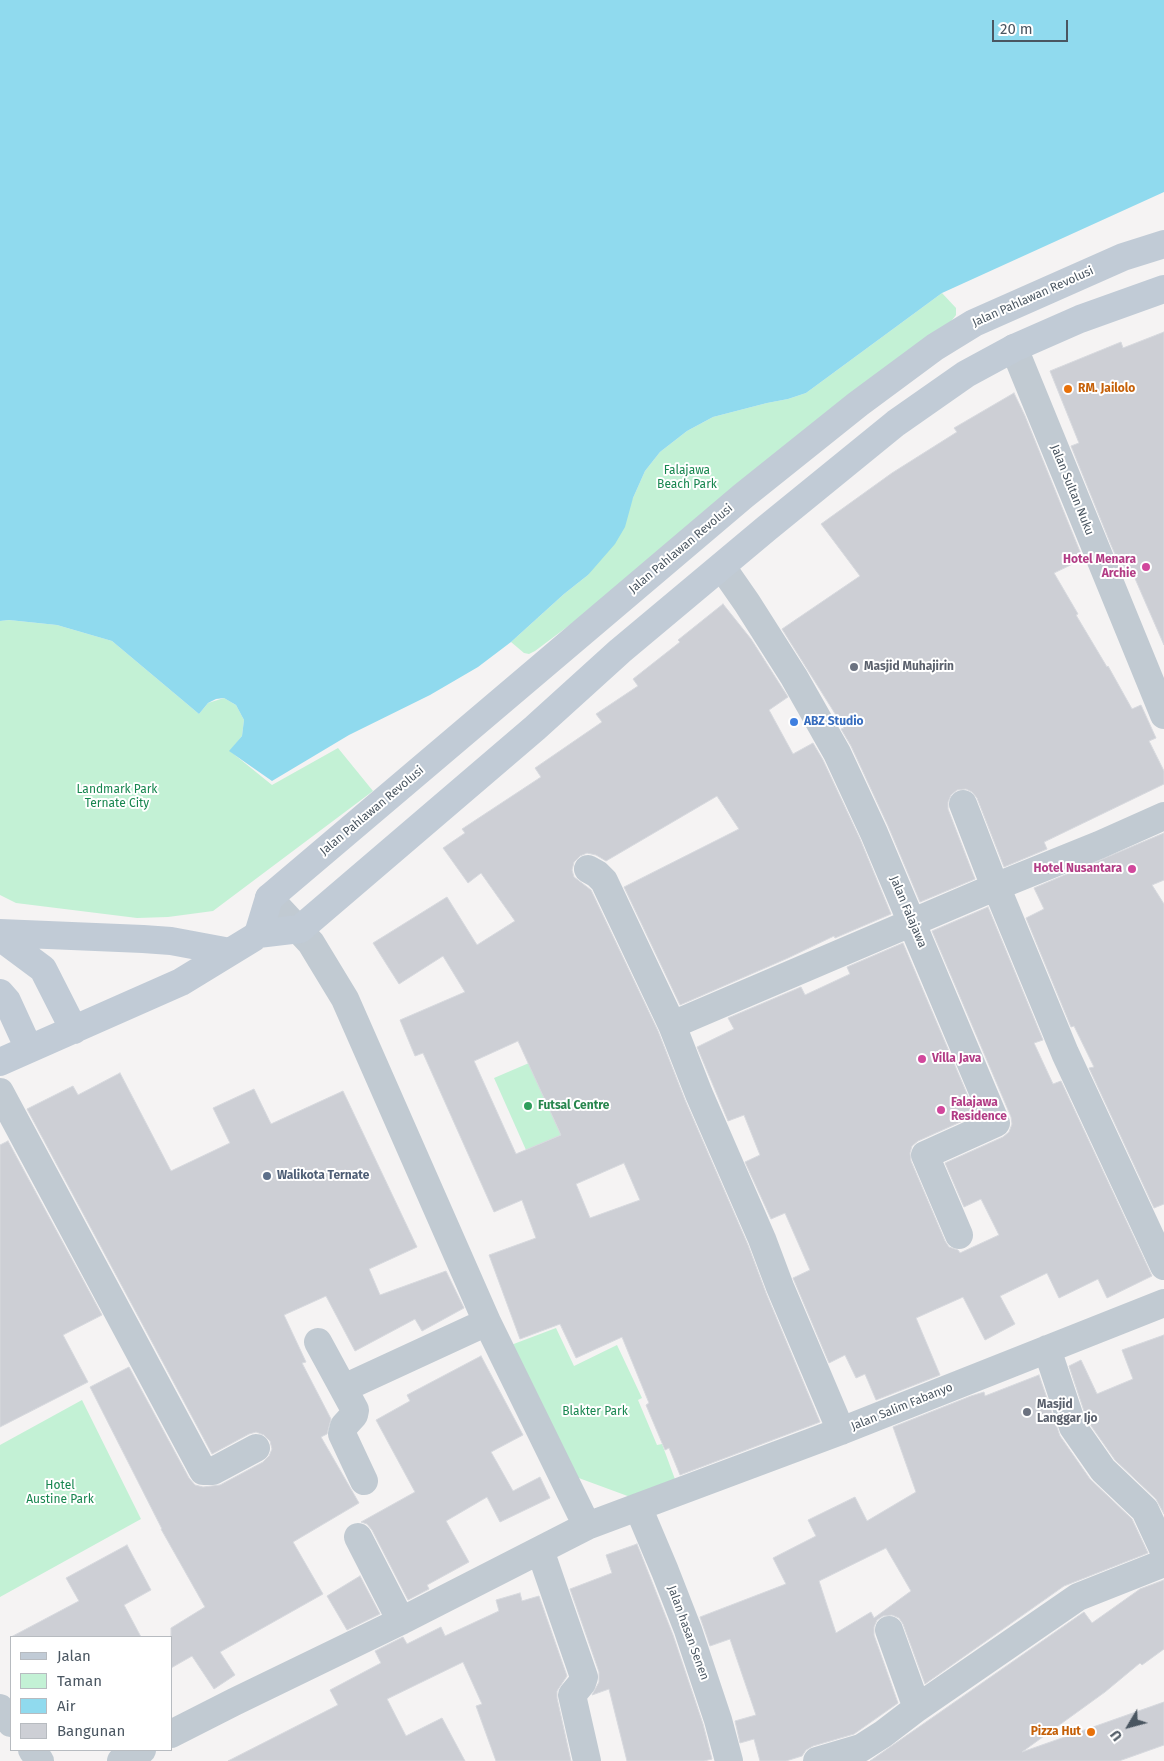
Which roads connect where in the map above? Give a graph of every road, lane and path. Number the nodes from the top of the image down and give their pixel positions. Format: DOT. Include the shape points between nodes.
graph roads {
  1 [pos="1163,244"];
  2 [pos="1164,288"];
  3 [pos="1014,348"];
  4 [pos="722,567"];
  5 [pos="1162,707"];
  6 [pos="962,804"];
  7 [pos="1164,816"];
  8 [pos="588,869"];
  9 [pos="995,887"];
  10 [pos="269,898"];
  11 [pos="912,923"];
  12 [pos="300,930"];
  13 [pos="0,933"];
  14 [pos="258,934"];
  15 [pos="0,937"];
  16 [pos="230,952"];
  17 [pos="0,993"];
  18 [pos="672,1025"];
  19 [pos="74,1030"];
  20 [pos="29,1049"];
  21 [pos="0,1062"];
  22 [pos="0,1092"];
  23 [pos="959,1235"];
  24 [pos="1164,1266"];
  25 [pos="1164,1303"];
  26 [pos="487,1322"];
  27 [pos="318,1342"];
  28 [pos="1047,1349"];
  29 [pos="344,1388"];
  30 [pos="841,1431"];
  31 [pos="256,1448"];
  32 [pos="364,1481"];
  33 [pos="638,1507"];
  34 [pos="587,1526"];
  35 [pos="358,1537"];
  36 [pos="540,1550"];
  37 [pos="1164,1551"];
  38 [pos="1164,1563"];
  39 [pos="401,1621"];
  40 [pos="889,1630"];
  41 [pos="0,1708"];
  42 [pos="917,1708"];
  43 [pos="10,1722"];
  44 [pos="172,1733"];
  45 [pos="140,1751"];
  46 [pos="121,1761"];
  47 [pos="587,1761"];
  48 [pos="729,1761"];
  49 [pos="818,1761"];
  1 -- 10 [label="street, Jalan Pahlawan Revolusi" via="1123,257 974,323 879,388 704,528"];
  2 -- 3 [label="street"];
  3 -- 4 [label="street" via="966,374 896,422"];
  3 -- 5 [label="street, Jalan Sultan Nuku"];
  4 -- 11 [label="street, Jalan Falajawa" via="771,639 832,746"];
  4 -- 12 [label="street" via="620,651"];
  6 -- 9 [label="street"];
  7 -- 9 [label="street"];
  8 -- 18 [label="street" via="604,881"];
  9 -- 11 [label="street"];
  9 -- 24 [label="street" via="1065,1053"];
  10 -- 12 [label="street"];
  10 -- 14 [label="street"];
  11 -- 18 [label="street"];
  11 -- 23 [label="street, Jalan Falajawa" via="996,1123 925,1156"];
  12 -- 14 [label="street"];
  12 -- 26 [label="street" via="346,999"];
  13 -- 16 [label="street" via="171,941"];
  14 -- 16 [label="street"];
  15 -- 19 [label="street" via="43,969"];
  16 -- 19 [label="street" via="181,982"];
  17 -- 20 [label="street"];
  18 -- 30 [label="street"];
  19 -- 20 [label="street"];
  20 -- 21 [label="street"];
  22 -- 31 [label="street" via="203,1471 213,1471"];
  25 -- 28 [label="street, Jalan Salim Fabanyo"];
  26 -- 29 [label="street"];
  26 -- 34 [label="street"];
  27 -- 29 [label="street"];
  28 -- 30 [label="street, Jalan Salim Fabanyo"];
  28 -- 37 [label="street" via="1073,1427 1103,1470 1145,1510"];
  29 -- 32 [label="street" via="354,1415 344,1426 342,1434"];
  30 -- 33 [label="street, Jalan Salim Fabanyo"];
  33 -- 34 [label="street, Jalan Salim Fabanyo"];
  33 -- 48 [label="street, Jalan hasan Senen" via="688,1630"];
  34 -- 36 [label="street, Jalan Salim Fabanyo"];
  35 -- 39 [label="street"];
  36 -- 39 [label="street, Jalan Salim Fabanyo"];
  36 -- 47 [label="street" via="584,1677 572,1695"];
  38 -- 42 [label="street" via="1078,1597"];
  39 -- 44 [label="street, Jalan Salim Fabanyo"];
  40 -- 42 [label="street"];
  41 -- 43 [label="street"];
  42 -- 49 [label="street" via="862,1748"];
  45 -- 46 [label="street"];
}
